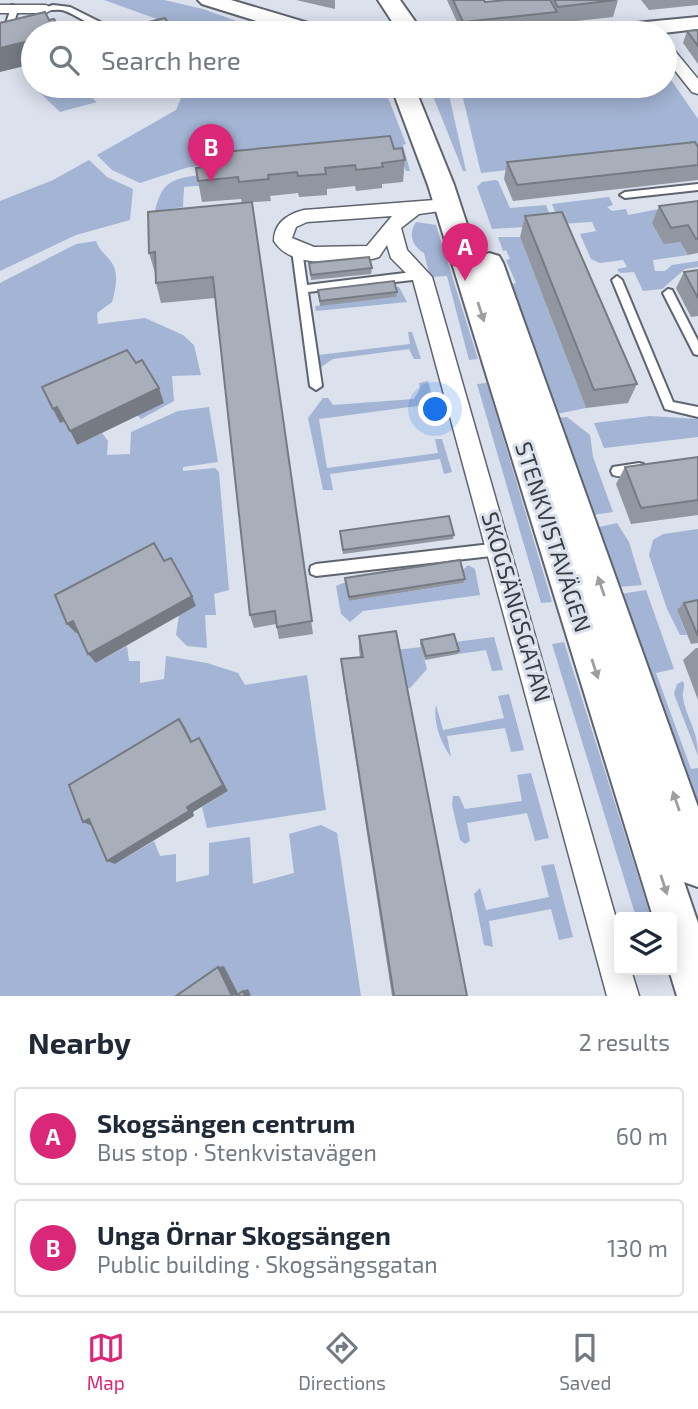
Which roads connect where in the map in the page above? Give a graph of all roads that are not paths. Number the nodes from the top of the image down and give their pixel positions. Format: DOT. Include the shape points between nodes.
graph roads {
  1 [pos="209,0"];
  2 [pos="375,0"];
  3 [pos="389,0"];
  4 [pos="8,8"];
  5 [pos="46,9"];
  6 [pos="89,21"];
  7 [pos="276,21"];
  8 [pos="379,21"];
  9 [pos="407,21"];
  10 [pos="698,23"];
  11 [pos="677,25"];
  12 [pos="0,26"];
  13 [pos="677,63"];
  14 [pos="698,89"];
  15 [pos="406,98"];
  16 [pos="427,98"];
  17 [pos="698,187"];
  18 [pos="625,195"];
  19 [pos="444,206"];
  20 [pos="391,226"];
  21 [pos="297,250"];
  22 [pos="421,275"];
  23 [pos="617,280"];
  24 [pos="302,289"];
  25 [pos="668,293"];
  26 [pos="698,351"];
  27 [pos="316,386"];
  28 [pos="698,412"];
  29 [pos="651,467"];
  30 [pos="617,471"];
  31 [pos="500,549"];
  32 [pos="316,570"];
  33 [pos="698,866"];
  34 [pos="698,991"];
  35 [pos="623,996"];
  1 -- 7 [label="main road"];
  2 -- 8 [label="main road"];
  3 -- 9 [label="main road"];
  4 -- 5 [label="street"];
  4 -- 12 [label="lane" via="9,25"];
  5 -- 6 [label="lane" via="73,8"];
  10 -- 11 [label="main road"];
  13 -- 14 [label="street"];
  15 -- 19 [label="main road, STENKVISTAVÄGEN"];
  16 -- 19 [label="main road, STENKVISTAVÄGEN"];
  17 -- 18 [label="lane"];
  19 -- 20 [label="street"];
  19 -- 21 [label="street" via="304,216 283,232 283,241"];
  33 -- 19 [label="main road, STENKVISTAVÄGEN, one-way"];
  19 -- 34 [label="main road, STENKVISTAVÄGEN, one-way"];
  20 -- 21 [label="street" via="372,252 311,255"];
  20 -- 22 [label="street, SKOGSÄNGSGATAN" via="398,253"];
  21 -- 24 [label="lane"];
  22 -- 24 [label="lane"];
  22 -- 31 [label="street, SKOGSÄNGSGATAN"];
  23 -- 28 [label="lane" via="669,406"];
  24 -- 27 [label="lane"];
  25 -- 26 [label="lane"];
  29 -- 30 [label="lane"];
  31 -- 32 [label="lane"];
  31 -- 35 [label="street, SKOGSÄNGSGATAN"];
}
